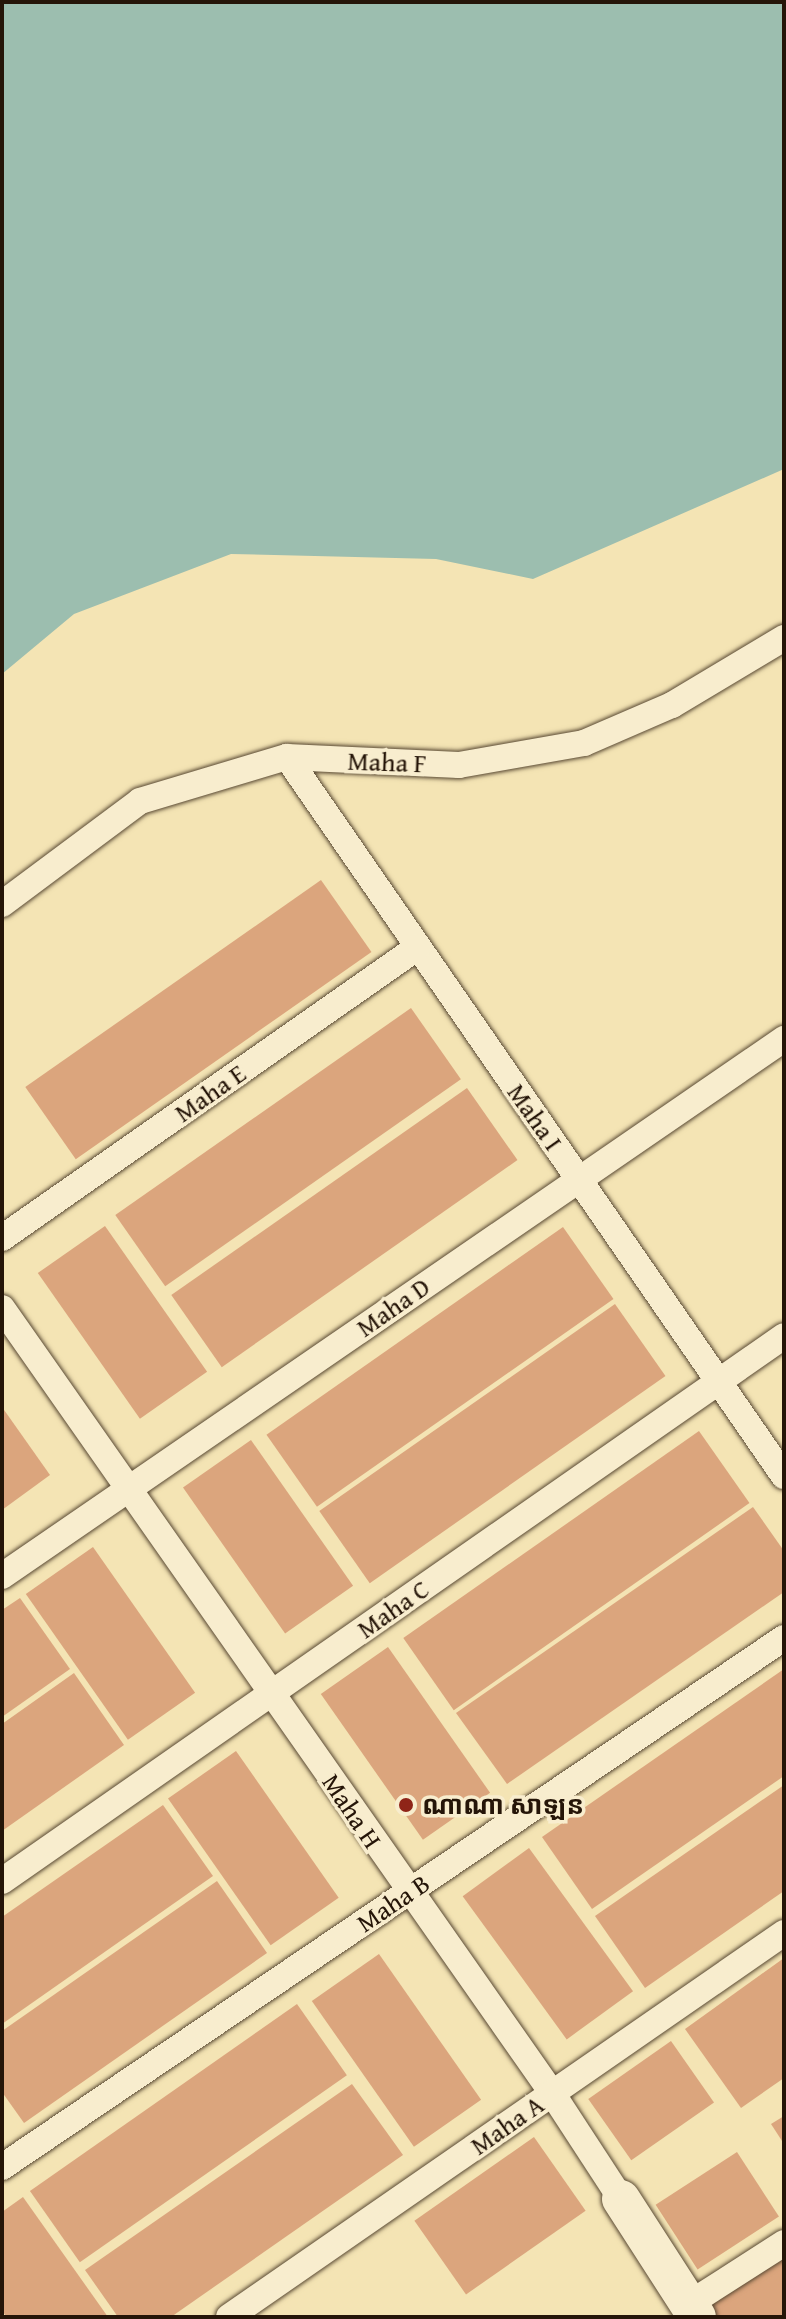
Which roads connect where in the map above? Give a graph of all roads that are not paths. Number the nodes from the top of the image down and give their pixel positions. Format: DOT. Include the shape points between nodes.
graph roads {
  1 [pos="784,638"];
  2 [pos="287,757"];
  3 [pos="2,904"];
  4 [pos="418,947"];
  5 [pos="784,1039"];
  6 [pos="579,1180"];
  7 [pos="2,1238"];
  8 [pos="2,1308"];
  9 [pos="784,1336"];
  10 [pos="719,1383"];
  11 [pos="784,1476"];
  12 [pos="130,1488"];
  13 [pos="2,1576"];
  14 [pos="784,1638"];
  15 [pos="272,1694"];
  16 [pos="2,1881"];
  17 [pos="408,1893"];
  18 [pos="784,1933"];
  19 [pos="552,2093"];
  20 [pos="2,2167"];
  21 [pos="621,2199"];
  22 [pos="784,2243"];
  23 [pos="693,2311"];
  24 [pos="229,2317"];
  1 -- 2 [label="street, Maha F" via="672,705 584,743 459,765"];
  2 -- 3 [label="street, Maha F" via="140,801"];
  2 -- 4 [label="street, Maha I"];
  4 -- 6 [label="street, Maha I"];
  4 -- 7 [label="street, Maha E"];
  5 -- 6 [label="street, Maha D"];
  6 -- 10 [label="street, Maha I"];
  6 -- 12 [label="street, Maha D"];
  8 -- 12 [label="street, Maha H"];
  9 -- 10 [label="street, Maha C"];
  10 -- 11 [label="street, Maha I"];
  10 -- 15 [label="street, Maha C"];
  12 -- 13 [label="street, Maha D"];
  12 -- 15 [label="street, Maha H"];
  14 -- 17 [label="street, Maha B"];
  15 -- 16 [label="street, Maha C"];
  15 -- 17 [label="street, Maha H"];
  17 -- 19 [label="street, Maha H"];
  17 -- 20 [label="street, Maha B"];
  18 -- 19 [label="street, Maha A"];
  19 -- 21 [label="street, Maha H"];
  19 -- 24 [label="street, Maha A"];
  21 -- 23 [label="street, Maha H"];
  22 -- 23 [label="street"];
}
